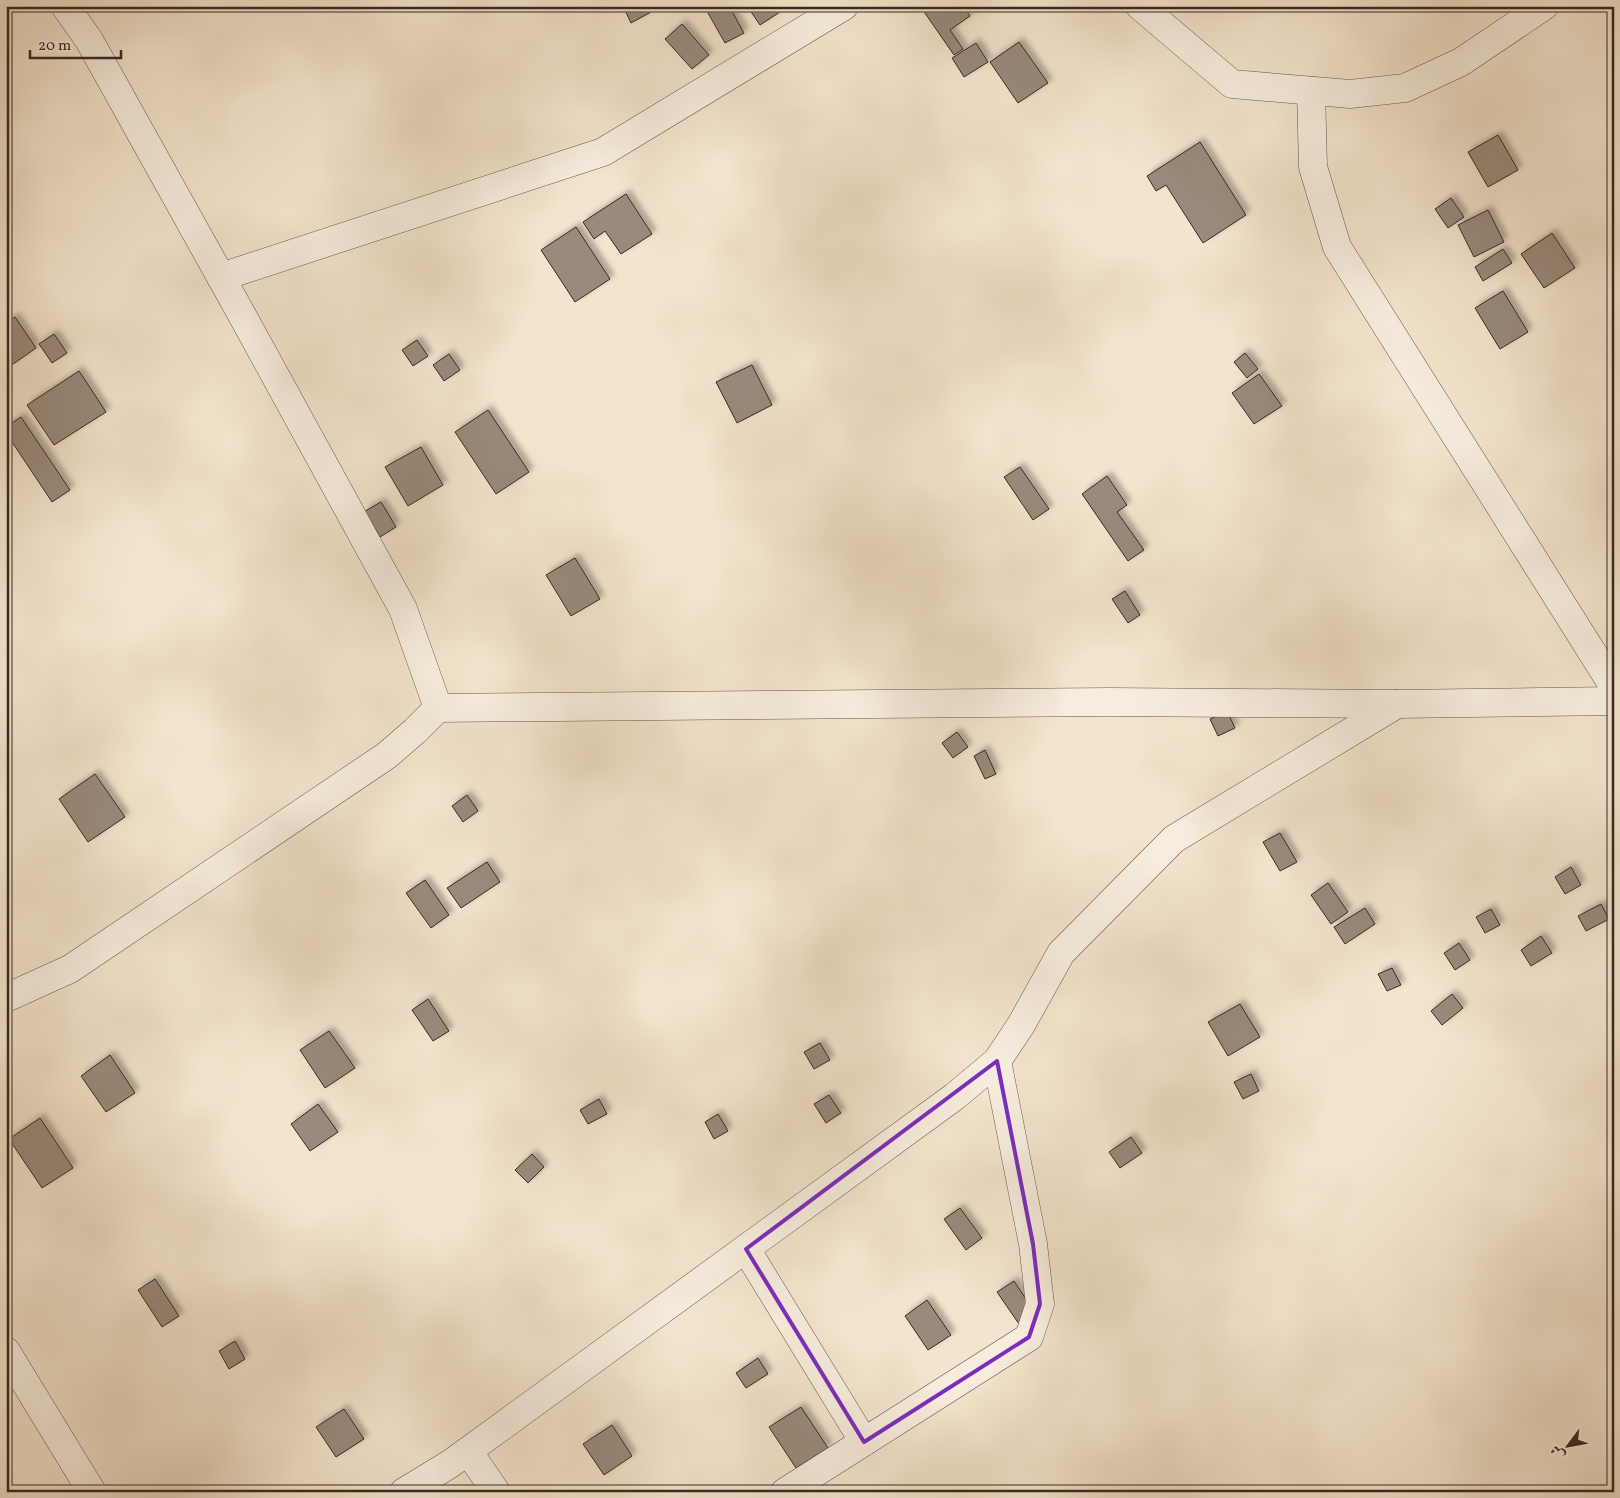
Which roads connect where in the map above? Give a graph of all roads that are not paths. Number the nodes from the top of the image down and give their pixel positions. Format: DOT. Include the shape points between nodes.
graph roads {
  1 [pos="66,6"];
  2 [pos="844,6"];
  3 [pos="1140,6"];
  4 [pos="1544,6"];
  5 [pos="1311,90"];
  6 [pos="221,277"];
  7 [pos="1614,688"];
  8 [pos="1614,701"];
  9 [pos="1397,704"];
  10 [pos="438,708"];
  11 [pos="6,998"];
  12 [pos="997,1061"];
  13 [pos="746,1249"];
  14 [pos="6,1351"];
  15 [pos="864,1442"];
  16 [pos="468,1451"];
  17 [pos="92,1492"];
  18 [pos="404,1492"];
  19 [pos="496,1492"];
  20 [pos="785,1492"];
  1 -- 6 [label="street"];
  2 -- 6 [label="street" via="603,152"];
  3 -- 5 [label="street" via="1232,84"];
  4 -- 5 [label="street" via="1461,62 1405,88 1350,94"];
  5 -- 7 [label="street" via="1312,167 1336,247"];
  6 -- 10 [label="street" via="403,609"];
  8 -- 9 [label="street"];
  9 -- 10 [label="street" via="1110,702"];
  9 -- 12 [label="street" via="1174,838 1061,953"];
  10 -- 11 [label="street" via="386,756 289,822 70,969"];
  12 -- 13 [label="street" via="954,1097"];
  12 -- 15 [label="street" via="1033,1244 1040,1304 1029,1337"];
  13 -- 15 [label="street"];
  13 -- 16 [label="street"];
  14 -- 17 [label="street"];
  15 -- 20 [label="street"];
  16 -- 18 [label="street"];
  16 -- 19 [label="street"];
}
